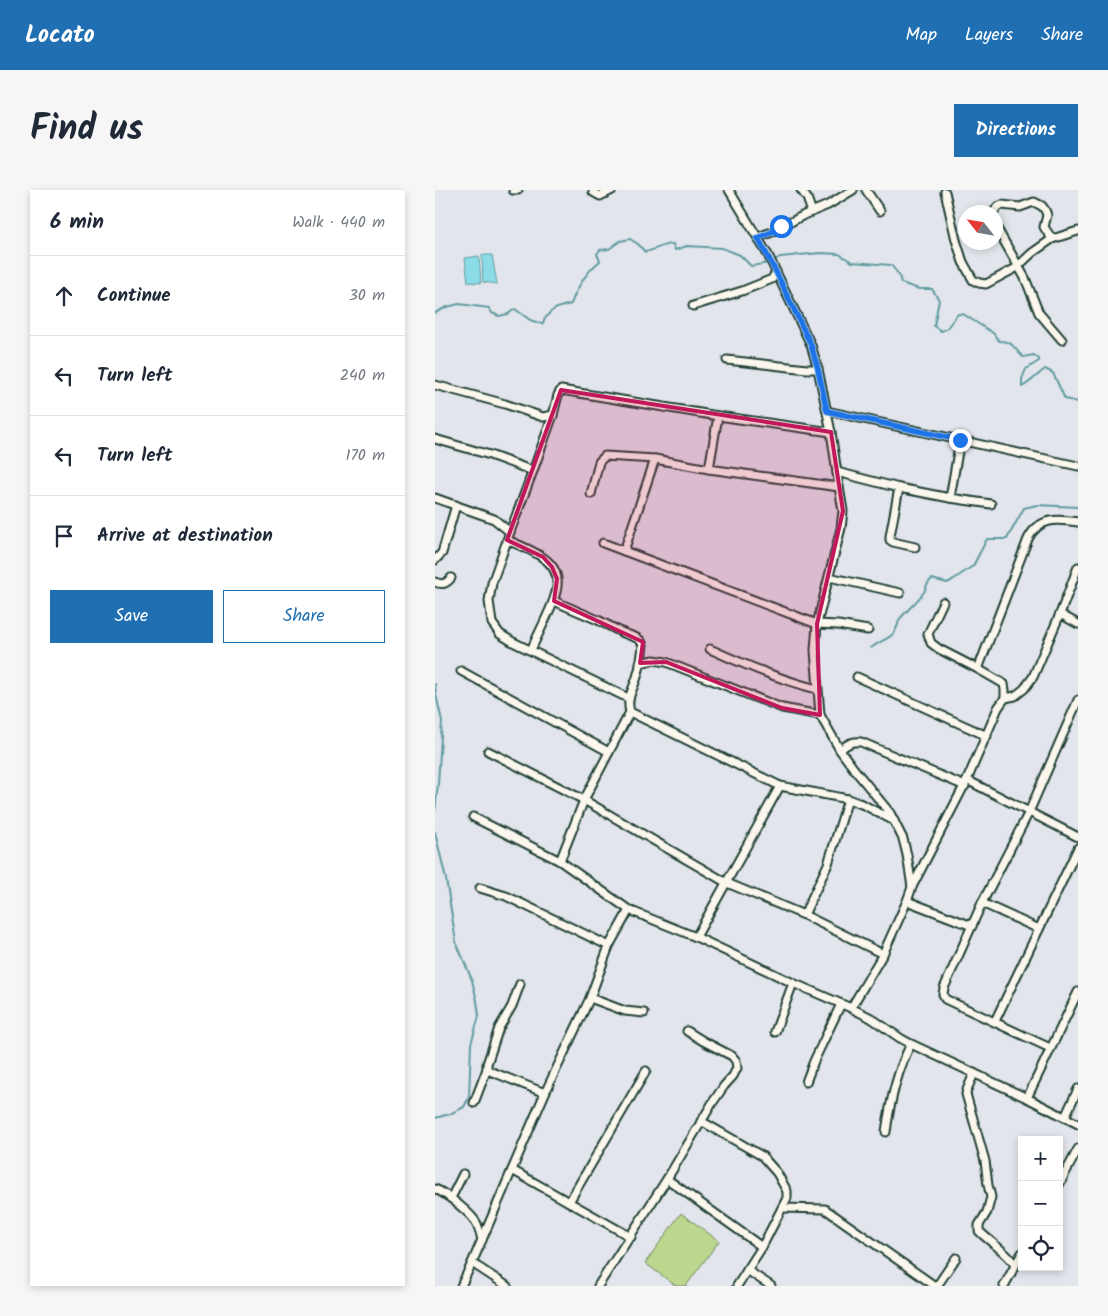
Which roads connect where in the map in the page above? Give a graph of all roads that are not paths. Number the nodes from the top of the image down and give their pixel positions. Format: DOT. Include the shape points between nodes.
graph roads {
  1 [pos="513,190"];
  2 [pos="518,190"];
  3 [pos="593,190"];
  4 [pos="612,190"];
  5 [pos="729,190"];
  6 [pos="801,190"];
  7 [pos="853,190"];
  8 [pos="865,190"];
  9 [pos="945,192"];
  10 [pos="1003,205"];
  11 [pos="881,211"];
  12 [pos="812,212"];
  13 [pos="1078,231"];
  14 [pos="758,238"];
  15 [pos="1003,239"];
  16 [pos="1052,239"];
  17 [pos="1019,266"];
  18 [pos="776,272"];
  19 [pos="693,306"];
  20 [pos="1062,340"];
  21 [pos="727,360"];
  22 [pos="818,369"];
  23 [pos="435,386"];
  24 [pos="827,411"];
  25 [pos="553,415"];
  26 [pos="718,416"];
  27 [pos="543,417"];
  28 [pos="549,426"];
  29 [pos="831,432"];
  30 [pos="435,439"];
  31 [pos="960,440"];
  32 [pos="655,459"];
  33 [pos="1078,466"];
  34 [pos="709,469"];
  35 [pos="533,471"];
  36 [pos="837,472"];
  37 [pos="839,487"];
  38 [pos="899,488"];
  39 [pos="591,494"];
  40 [pos="435,498"];
  41 [pos="950,498"];
  42 [pos="456,504"];
  43 [pos="991,504"];
  44 [pos="1078,522"];
  45 [pos="509,532"];
  46 [pos="507,540"];
  47 [pos="603,543"];
  48 [pos="915,548"];
  49 [pos="624,551"];
  50 [pos="435,560"];
  51 [pos="1078,568"];
  52 [pos="829,577"];
  53 [pos="451,578"];
  54 [pos="435,582"];
  55 [pos="900,593"];
  56 [pos="554,601"];
  57 [pos="943,602"];
  58 [pos="1060,614"];
  59 [pos="817,624"];
  60 [pos="1078,624"];
  61 [pos="868,630"];
  62 [pos="710,649"];
  63 [pos="531,650"];
  64 [pos="640,663"];
  65 [pos="978,669"];
  66 [pos="461,671"];
  67 [pos="857,677"];
  68 [pos="817,689"];
  69 [pos="628,698"];
  70 [pos="1005,698"];
  71 [pos="1078,700"];
  72 [pos="630,712"];
  73 [pos="820,715"];
  74 [pos="987,736"];
  75 [pos="840,750"];
  76 [pos="488,752"];
  77 [pos="609,752"];
  78 [pos="966,783"];
  79 [pos="780,786"];
  80 [pos="848,799"];
  81 [pos="584,800"];
  82 [pos="1029,812"];
  83 [pos="473,817"];
  84 [pos="894,821"];
  85 [pos="1078,837"];
  86 [pos="1078,848"];
  87 [pos="560,861"];
  88 [pos="727,883"];
  89 [pos="912,887"];
  90 [pos="480,888"];
  91 [pos="907,901"];
  92 [pos="983,904"];
  93 [pos="629,910"];
  94 [pos="804,915"];
  95 [pos="972,926"];
  96 [pos="1039,929"];
  97 [pos="696,937"];
  98 [pos="609,946"];
  99 [pos="883,954"];
  100 [pos="793,983"];
  101 [pos="520,984"];
  102 [pos="1078,992"];
  103 [pos="590,998"];
  104 [pos="841,1004"];
  105 [pos="851,1008"];
  106 [pos="644,1013"];
  107 [pos="995,1021"];
  108 [pos="687,1031"];
  109 [pos="775,1032"];
  110 [pos="911,1044"];
  111 [pos="1050,1048"];
  112 [pos="487,1068"];
  113 [pos="646,1071"];
  114 [pos="974,1073"];
  115 [pos="806,1082"];
  116 [pos="1078,1089"];
  117 [pos="545,1093"];
  118 [pos="1027,1098"];
  119 [pos="474,1102"];
  120 [pos="1065,1117"];
  121 [pos="701,1121"];
  122 [pos="1078,1124"];
  123 [pos="886,1132"];
  124 [pos="1078,1149"];
  125 [pos="513,1170"];
  126 [pos="463,1174"];
  127 [pos="667,1179"];
  128 [pos="1061,1181"];
  129 [pos="435,1189"];
  130 [pos="451,1198"];
  131 [pos="569,1202"];
  132 [pos="782,1208"];
  133 [pos="631,1237"];
  134 [pos="482,1240"];
  135 [pos="762,1247"];
  136 [pos="956,1258"];
  137 [pos="1018,1260"];
  138 [pos="472,1263"];
  139 [pos="1015,1265"];
  140 [pos="747,1270"];
  141 [pos="461,1286"];
  142 [pos="507,1286"];
  143 [pos="598,1286"];
  144 [pos="737,1286"];
  145 [pos="771,1286"];
  146 [pos="936,1286"];
  147 [pos="1004,1286"];
  1 -- 2 [label="street"];
  3 -- 4 [label="street" via="599,196"];
  5 -- 14 [label="street"];
  6 -- 12 [label="street"];
  7 -- 12 [label="street"];
  8 -- 11 [label="street"];
  9 -- 17 [label="street" via="963,262 973,280 986,284"];
  10 -- 16 [label="street" via="1020,207 1034,202 1042,206 1047,215 1044,227"];
  12 -- 14 [label="street"];
  13 -- 16 [label="street"];
  14 -- 18 [label="street"];
  15 -- 17 [label="street"];
  16 -- 17 [label="street"];
  17 -- 20 [label="street" via="1039,313"];
  18 -- 19 [label="street" via="772,280"];
  18 -- 22 [label="street" via="811,345"];
  21 -- 22 [label="street"];
  22 -- 24 [label="street"];
  23 -- 27 [label="street"];
  24 -- 29 [label="street"];
  24 -- 31 [label="street"];
  25 -- 26 [label="street" via="558,395 563,389"];
  25 -- 27 [label="street"];
  25 -- 28 [label="street"];
  26 -- 29 [label="street"];
  26 -- 34 [label="street"];
  27 -- 28 [label="street"];
  28 -- 35 [label="street"];
  29 -- 36 [label="street"];
  30 -- 35 [label="street"];
  31 -- 33 [label="street"];
  31 -- 41 [label="street"];
  32 -- 34 [label="street"];
  32 -- 39 [label="street" via="605,456 599,462"];
  32 -- 49 [label="street"];
  34 -- 37 [label="street"];
  35 -- 45 [label="street"];
  36 -- 37 [label="street"];
  36 -- 38 [label="street"];
  37 -- 52 [label="street" via="843,511"];
  38 -- 41 [label="street"];
  38 -- 48 [label="street" via="890,540"];
  40 -- 42 [label="street"];
  41 -- 43 [label="street"];
  42 -- 45 [label="street" via="493,518"];
  42 -- 50 [label="street" via="442,553"];
  44 -- 65 [label="street" via="1058,519 1033,529"];
  45 -- 46 [label="street"];
  46 -- 56 [label="street" via="543,557 552,567 557,579"];
  46 -- 63 [label="street" via="492,583 489,601 492,623 500,634"];
  47 -- 49 [label="street"];
  49 -- 59 [label="street"];
  51 -- 58 [label="street"];
  52 -- 55 [label="street"];
  52 -- 59 [label="street"];
  53 -- 54 [label="street" via="441,585"];
  56 -- 63 [label="street"];
  56 -- 64 [label="street" via="641,641"];
  57 -- 65 [label="street" via="928,634 931,643"];
  58 -- 60 [label="street"];
  58 -- 70 [label="street" via="1033,677 1015,696"];
  59 -- 61 [label="street"];
  59 -- 68 [label="street"];
  62 -- 68 [label="street" via="755,669"];
  63 -- 69 [label="street"];
  64 -- 69 [label="street"];
  64 -- 73 [label="street" via="666,662 782,708"];
  65 -- 70 [label="street" via="1004,684"];
  66 -- 77 [label="street"];
  67 -- 74 [label="street"];
  68 -- 73 [label="street"];
  69 -- 72 [label="street"];
  70 -- 74 [label="street"];
  71 -- 82 [label="street"];
  72 -- 77 [label="street"];
  72 -- 79 [label="street"];
  73 -- 75 [label="street"];
  74 -- 78 [label="street"];
  75 -- 78 [label="street" via="854,741 861,742"];
  75 -- 84 [label="street"];
  76 -- 81 [label="street"];
  77 -- 81 [label="street"];
  78 -- 82 [label="street"];
  78 -- 89 [label="street"];
  79 -- 80 [label="street"];
  79 -- 88 [label="street"];
  80 -- 84 [label="street"];
  80 -- 94 [label="street" via="827,864"];
  81 -- 87 [label="street"];
  81 -- 88 [label="street"];
  82 -- 85 [label="street"];
  82 -- 92 [label="street"];
  83 -- 87 [label="street"];
  84 -- 89 [label="street" via="903,839"];
  86 -- 96 [label="street"];
  87 -- 93 [label="street"];
  88 -- 94 [label="street"];
  88 -- 97 [label="street"];
  89 -- 91 [label="street"];
  90 -- 98 [label="street" via="506,896"];
  91 -- 95 [label="street"];
  91 -- 99 [label="street"];
  92 -- 95 [label="street"];
  92 -- 96 [label="street"];
  93 -- 97 [label="street"];
  93 -- 98 [label="street"];
  94 -- 99 [label="street"];
  95 -- 107 [label="street" via="943,994 945,999"];
  96 -- 107 [label="street"];
  97 -- 100 [label="street"];
  98 -- 103 [label="street"];
  99 -- 105 [label="street"];
  100 -- 104 [label="street"];
  100 -- 109 [label="street"];
  101 -- 112 [label="street" via="499,1028"];
  102 -- 111 [label="street"];
  103 -- 106 [label="street" via="625,1011"];
  103 -- 117 [label="street"];
  104 -- 105 [label="street"];
  104 -- 115 [label="street"];
  105 -- 110 [label="street"];
  107 -- 111 [label="street"];
  108 -- 121 [label="street" via="736,1061 733,1076"];
  110 -- 114 [label="street"];
  110 -- 123 [label="street" via="896,1084"];
  111 -- 118 [label="street"];
  112 -- 117 [label="street"];
  112 -- 119 [label="street"];
  113 -- 131 [label="street"];
  114 -- 118 [label="street"];
  114 -- 139 [label="street" via="966,1094 985,1161 991,1197 979,1231"];
  116 -- 120 [label="street"];
  117 -- 125 [label="street"];
  118 -- 120 [label="street"];
  120 -- 122 [label="street"];
  121 -- 127 [label="street"];
  121 -- 132 [label="street" via="762,1156 787,1191"];
  124 -- 128 [label="street"];
  125 -- 131 [label="street"];
  125 -- 134 [label="street"];
  126 -- 130 [label="street"];
  127 -- 133 [label="street"];
  127 -- 135 [label="street"];
  129 -- 130 [label="street"];
  130 -- 134 [label="street" via="473,1218"];
  131 -- 133 [label="street"];
  132 -- 135 [label="street"];
  132 -- 146 [label="street" via="825,1209"];
  133 -- 143 [label="street"];
  134 -- 138 [label="street"];
  135 -- 140 [label="street"];
  136 -- 146 [label="street"];
  137 -- 139 [label="street"];
  138 -- 141 [label="street"];
  138 -- 142 [label="street"];
  139 -- 147 [label="street"];
  140 -- 144 [label="street"];
  140 -- 145 [label="street"];
}
